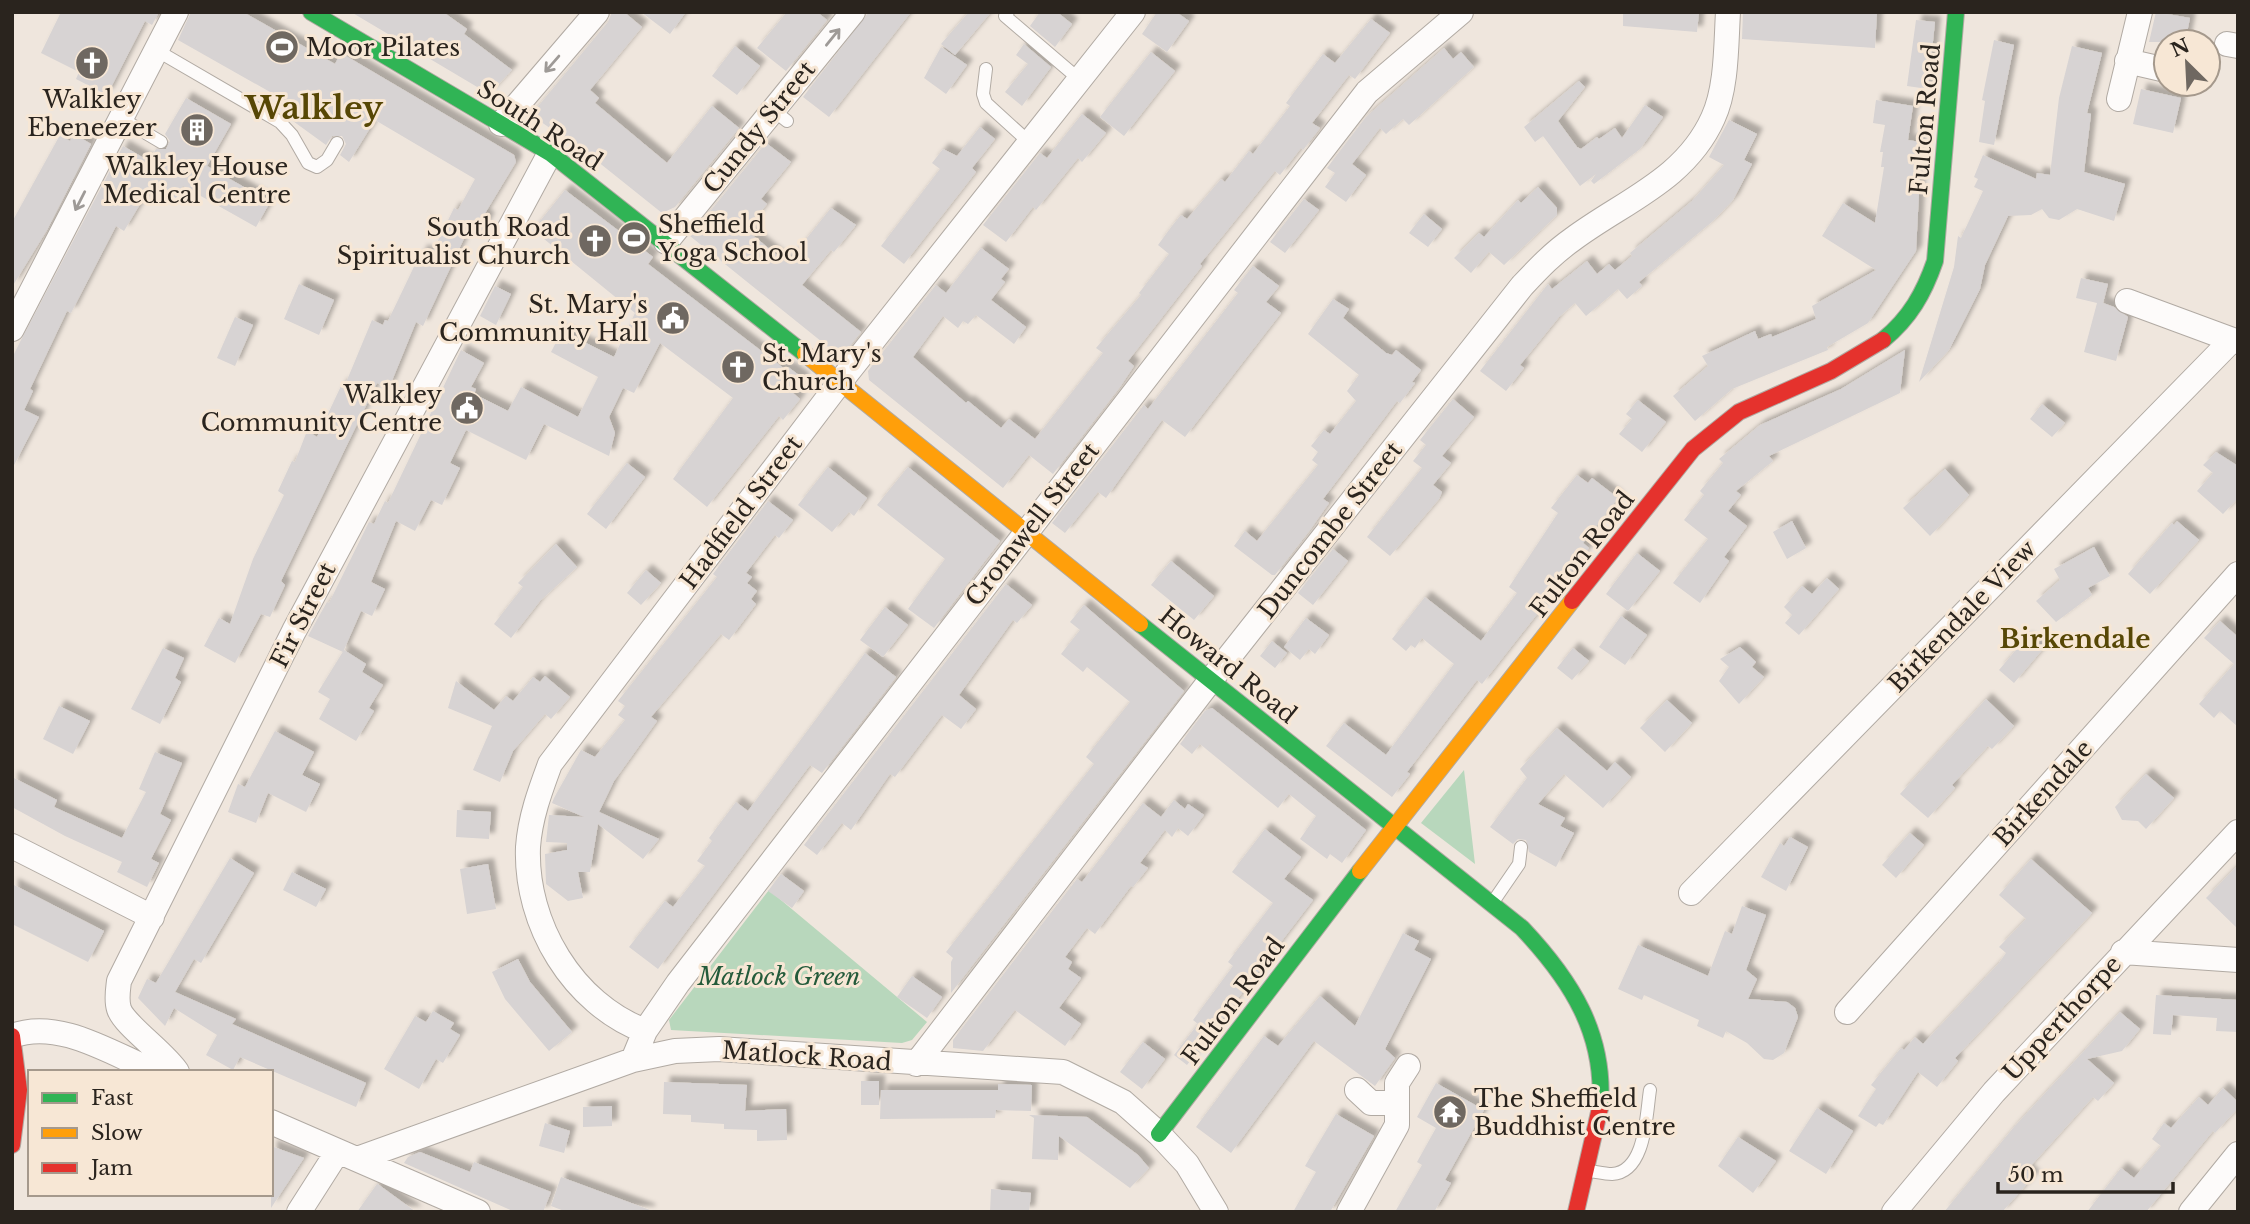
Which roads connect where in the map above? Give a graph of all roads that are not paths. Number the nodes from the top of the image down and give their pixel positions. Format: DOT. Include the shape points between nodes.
graph roads {
  1 [pos="176,12"];
  2 [pos="597,12"];
  3 [pos="853,12"];
  4 [pos="1008,12"];
  5 [pos="1133,12"];
  6 [pos="1461,12"];
  7 [pos="1728,12"];
  8 [pos="1956,12"];
  9 [pos="2140,12"];
  10 [pos="312,13"];
  11 [pos="156,50"];
  12 [pos="2127,61"];
  13 [pos="2152,67"];
  14 [pos="986,69"];
  15 [pos="1080,80"];
  16 [pos="2119,99"];
  17 [pos="122,119"];
  18 [pos="501,124"];
  19 [pos="161,142"];
  20 [pos="337,143"];
  21 [pos="1030,143"];
  22 [pos="550,153"];
  23 [pos="666,242"];
  24 [pos="2127,301"];
  25 [pos="12,329"];
  26 [pos="2235,341"];
  27 [pos="840,382"];
  28 [pos="1026,531"];
  29 [pos="2238,574"];
  30 [pos="1210,681"];
  31 [pos="1395,826"];
  32 [pos="2238,832"];
  33 [pos="12,846"];
  34 [pos="1521,847"];
  35 [pos="1691,893"];
  36 [pos="1493,902"];
  37 [pos="152,917"];
  38 [pos="2123,952"];
  39 [pos="2238,960"];
  40 [pos="1847,1012"];
  41 [pos="645,1031"];
  42 [pos="12,1036"];
  43 [pos="634,1060"];
  44 [pos="916,1064"];
  45 [pos="1408,1066"];
  46 [pos="151,1070"];
  47 [pos="176,1070"];
  48 [pos="1357,1090"];
  49 [pos="1650,1090"];
  50 [pos="1395,1103"];
  51 [pos="273,1123"];
  52 [pos="1159,1134"];
  53 [pos="12,1145"];
  54 [pos="2238,1154"];
  55 [pos="347,1155"];
  56 [pos="1586,1171"];
  57 [pos="299,1212"];
  58 [pos="478,1212"];
  59 [pos="1216,1212"];
  60 [pos="1349,1212"];
  61 [pos="1576,1212"];
  62 [pos="1894,1212"];
  63 [pos="2190,1212"];
  1 -- 11 [label="street"];
  2 -- 18 [label="street, one-way"];
  23 -- 3 [label="street, Cundy Street, one-way" via="780,115"];
  4 -- 15 [label="lane" via="1005,16"];
  5 -- 15 [label="street, Hadfield Street"];
  6 -- 28 [label="street, Cromwell Street" via="1367,92"];
  7 -- 30 [label="street, Duncombe Street" via="1714,117 1698,145 1660,184 1572,239 1522,286"];
  8 -- 31 [label="street, Fulton Road" via="1934,261 1923,295 1898,328 1855,359 1761,400 1693,449"];
  9 -- 12 [label="street"];
  10 -- 18 [label="street, South Road"];
  11 -- 17 [label="street"];
  11 -- 20 [label="lane" via="279,122 308,163 317,167"];
  12 -- 13 [label="street"];
  12 -- 16 [label="street"];
  14 -- 21 [label="lane" via="986,103"];
  15 -- 21 [label="street, Hadfield Street"];
  17 -- 19 [label="lane"];
  17 -- 25 [label="street, one-way"];
  18 -- 22 [label="street, South Road"];
  21 -- 27 [label="street, Hadfield Street"];
  22 -- 23 [label="street, South Road"];
  22 -- 37 [label="street, Fir Street" via="294,631"];
  23 -- 27 [label="street, Howard Road"];
  24 -- 26 [label="street, Birkendale View"];
  26 -- 35 [label="street, Birkendale View"];
  27 -- 28 [label="street, Howard Road"];
  27 -- 41 [label="street, Hadfield Street" via="570,736 550,764 536,803 528,847 531,891 548,937 587,997 618,1021"];
  28 -- 30 [label="street, Howard Road"];
  28 -- 41 [label="street, Cromwell Street"];
  29 -- 40 [label="street, Birkendale"];
  30 -- 31 [label="street, Howard Road"];
  30 -- 44 [label="street, Duncombe Street"];
  31 -- 36 [label="street, Howard Road"];
  31 -- 52 [label="street, Fulton Road"];
  32 -- 38 [label="street, Upperthorpe"];
  33 -- 37 [label="street"];
  34 -- 36 [label="lane" via="1519,864"];
  36 -- 56 [label="street, Howard Road" via="1539,943 1567,981 1595,1041 1601,1074"];
  37 -- 47 [label="street, Fir Street" via="119,981 117,999 120,1012"];
  38 -- 39 [label="street"];
  38 -- 62 [label="street, Upperthorpe" via="1994,1092"];
  41 -- 43 [label="street, Cromwell Street"];
  42 -- 46 [label="street" via="30,1029 57,1031"];
  42 -- 53 [label="street" via="21,1097"];
  43 -- 44 [label="street, Matlock Road" via="675,1051 719,1049"];
  43 -- 55 [label="street, Matlock Road"];
  44 -- 52 [label="street, Matlock Road" via="1063,1072 1123,1102"];
  45 -- 50 [label="street" via="1397,1083"];
  48 -- 50 [label="street" via="1371,1103"];
  49 -- 56 [label="lane" via="1641,1143 1626,1168 1613,1174"];
  50 -- 60 [label="street" via="1397,1125"];
  51 -- 55 [label="street"];
  52 -- 59 [label="street, Matlock Road" via="1187,1164"];
  54 -- 63 [label="street"];
  55 -- 57 [label="street"];
  55 -- 58 [label="street"];
  56 -- 61 [label="street, Howard Road"];
}
